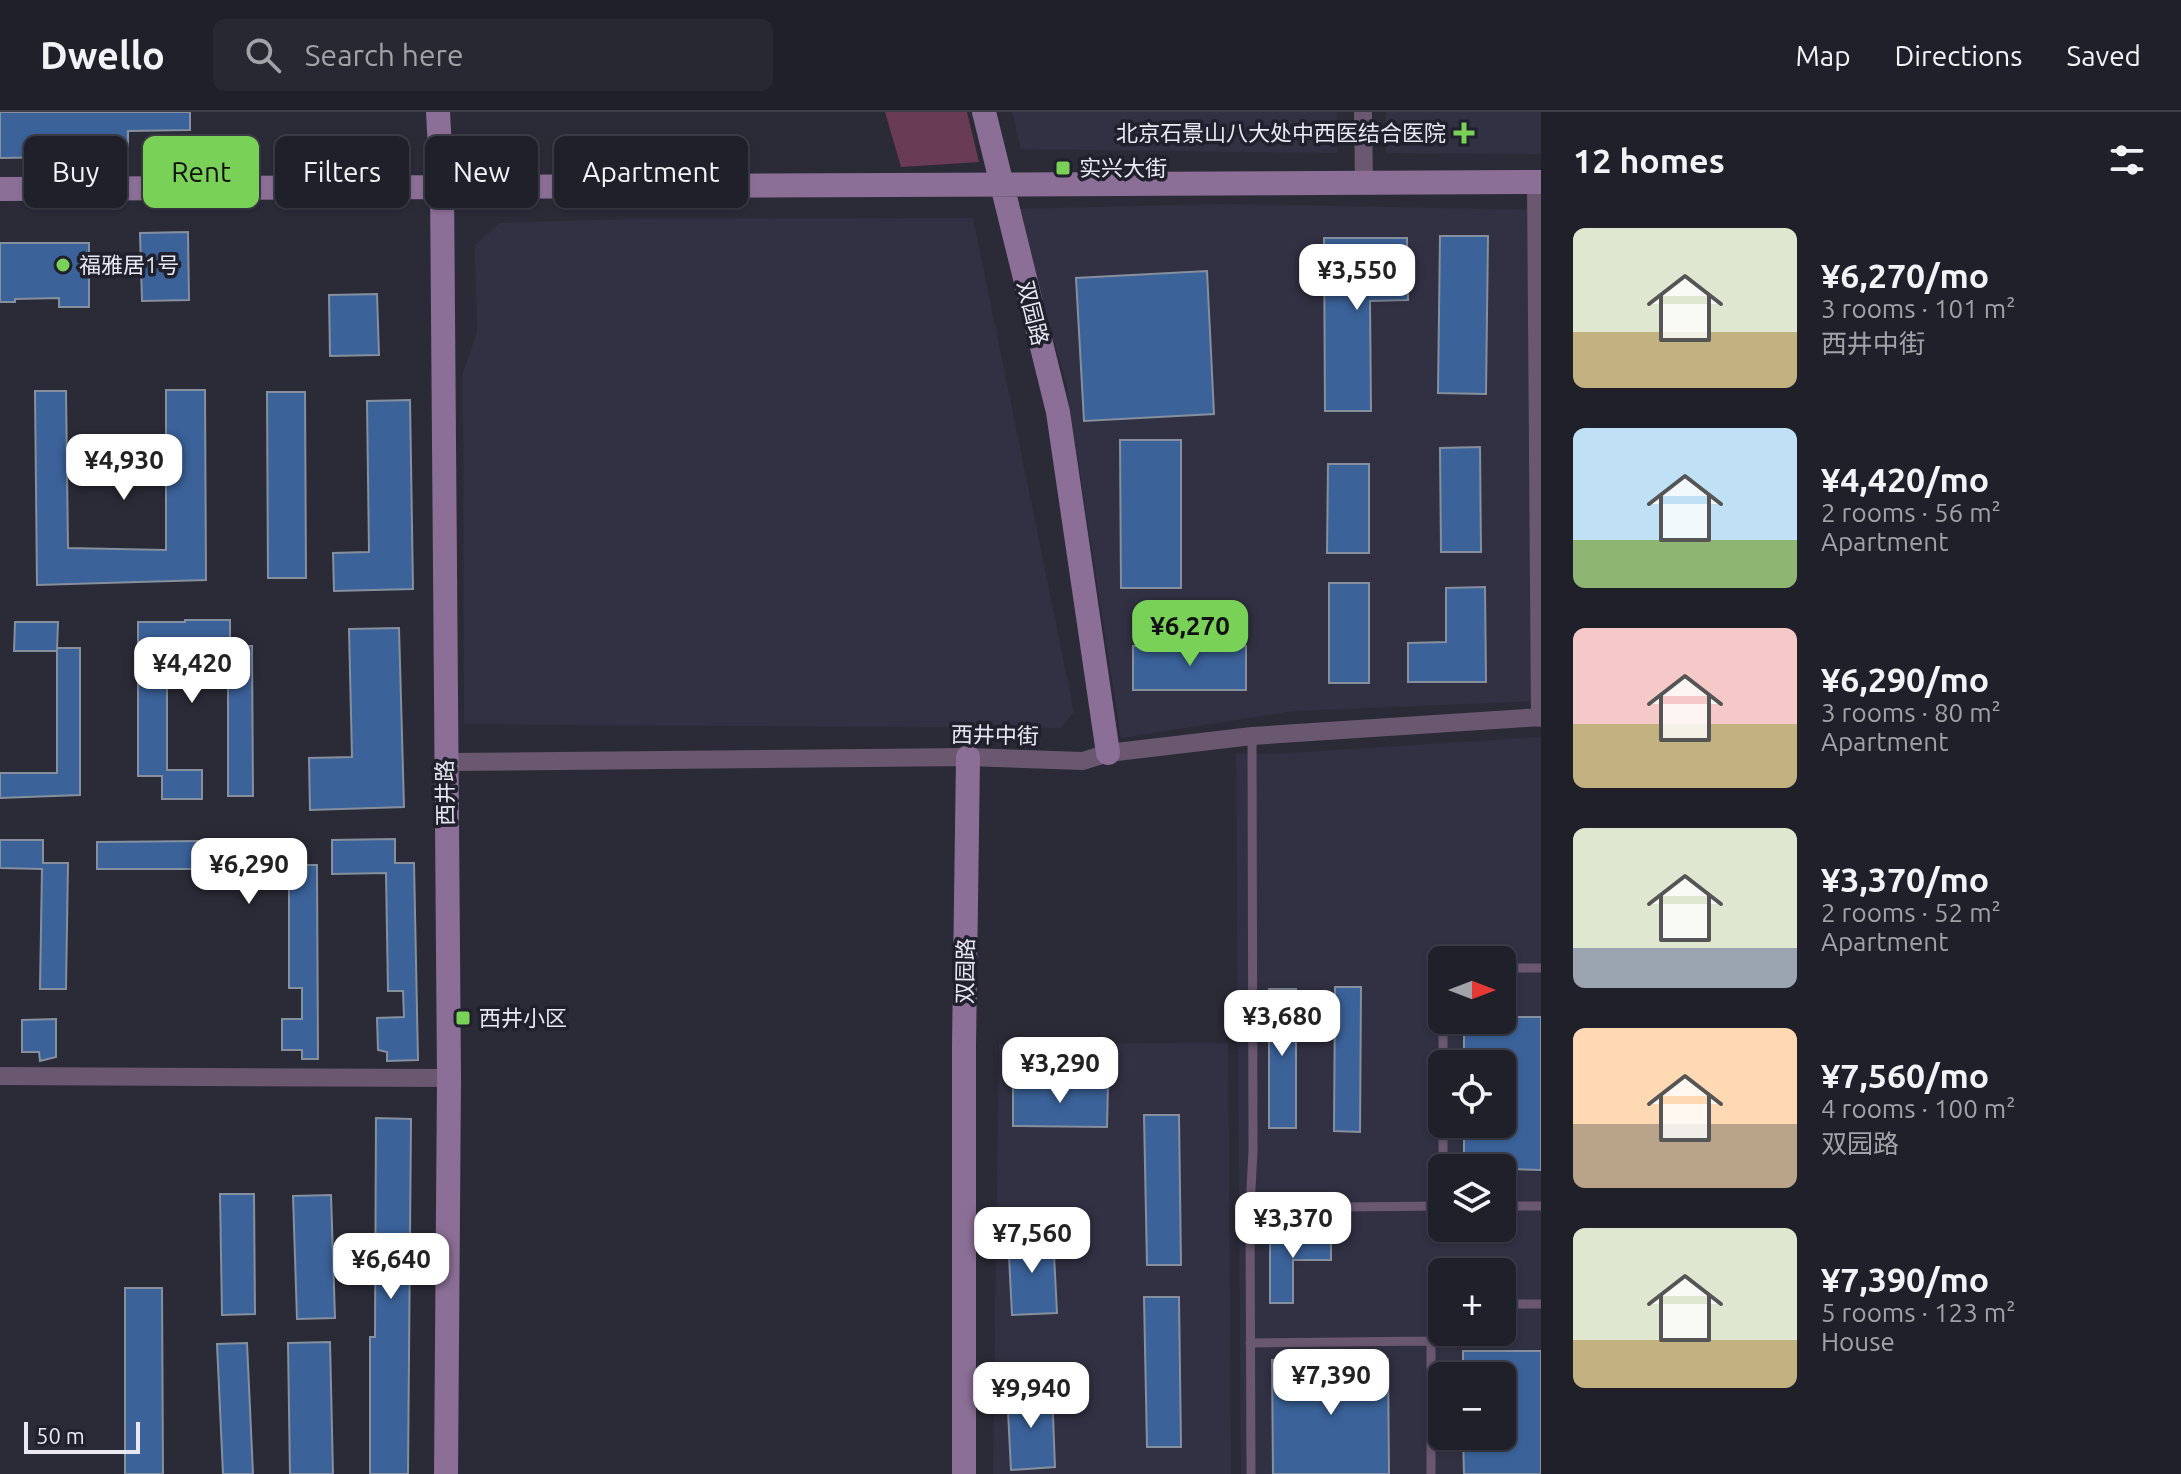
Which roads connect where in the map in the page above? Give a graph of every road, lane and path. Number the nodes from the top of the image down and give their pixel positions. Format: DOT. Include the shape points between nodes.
graph roads {
  1 [pos="438,112"];
  2 [pos="984,112"];
  3 [pos="1363,112"];
  4 [pos="439,136"];
  5 [pos="1539,182"];
  6 [pos="1364,184"];
  7 [pos="1001,185"];
  8 [pos="425,186"];
  9 [pos="538,186"];
  10 [pos="0,189"];
  11 [pos="442,208"];
  12 [pos="1540,718"];
  13 [pos="1252,736"];
  14 [pos="1108,753"];
  15 [pos="968,757"];
  16 [pos="445,762"];
  17 [pos="1516,968"];
  18 [pos="1541,968"];
  19 [pos="0,1076"];
  20 [pos="449,1078"];
  21 [pos="1428,1206"];
  22 [pos="1516,1206"];
  23 [pos="1541,1206"];
  24 [pos="1250,1208"];
  25 [pos="1516,1304"];
  26 [pos="1541,1304"];
  27 [pos="1428,1341"];
  28 [pos="1250,1343"];
  29 [pos="1431,1346"];
  30 [pos="446,1474"];
  31 [pos="964,1474"];
  32 [pos="1251,1474"];
  33 [pos="1431,1474"];
  1 -- 4 [label="street, 西井路"];
  2 -- 7 [label="street, 双园路"];
  3 -- 6 [label="street"];
  5 -- 6 [label="street"];
  5 -- 12 [label="street"];
  6 -- 7 [label="street"];
  7 -- 9 [label="street"];
  7 -- 14 [label="street, 双园路" via="1058,412"];
  8 -- 10 [label="street"];
  11 -- 16 [label="street, 西井路"];
  12 -- 13 [label="street, 西井中街"];
  13 -- 14 [label="street, 西井中街"];
  13 -- 24 [label="lane"];
  14 -- 15 [label="street, 西井中街" via="1083,761"];
  15 -- 16 [label="street, 西井中街"];
  15 -- 31 [label="street, 双园路"];
  16 -- 20 [label="street, 西井路"];
  17 -- 18 [label="lane"];
  19 -- 20 [label="street"];
  20 -- 30 [label="street, 西井路"];
  21 -- 24 [label="lane"];
  22 -- 23 [label="lane"];
  24 -- 28 [label="lane"];
  25 -- 26 [label="lane"];
  27 -- 28 [label="lane"];
  28 -- 32 [label="lane"];
  29 -- 33 [label="lane"];
}
